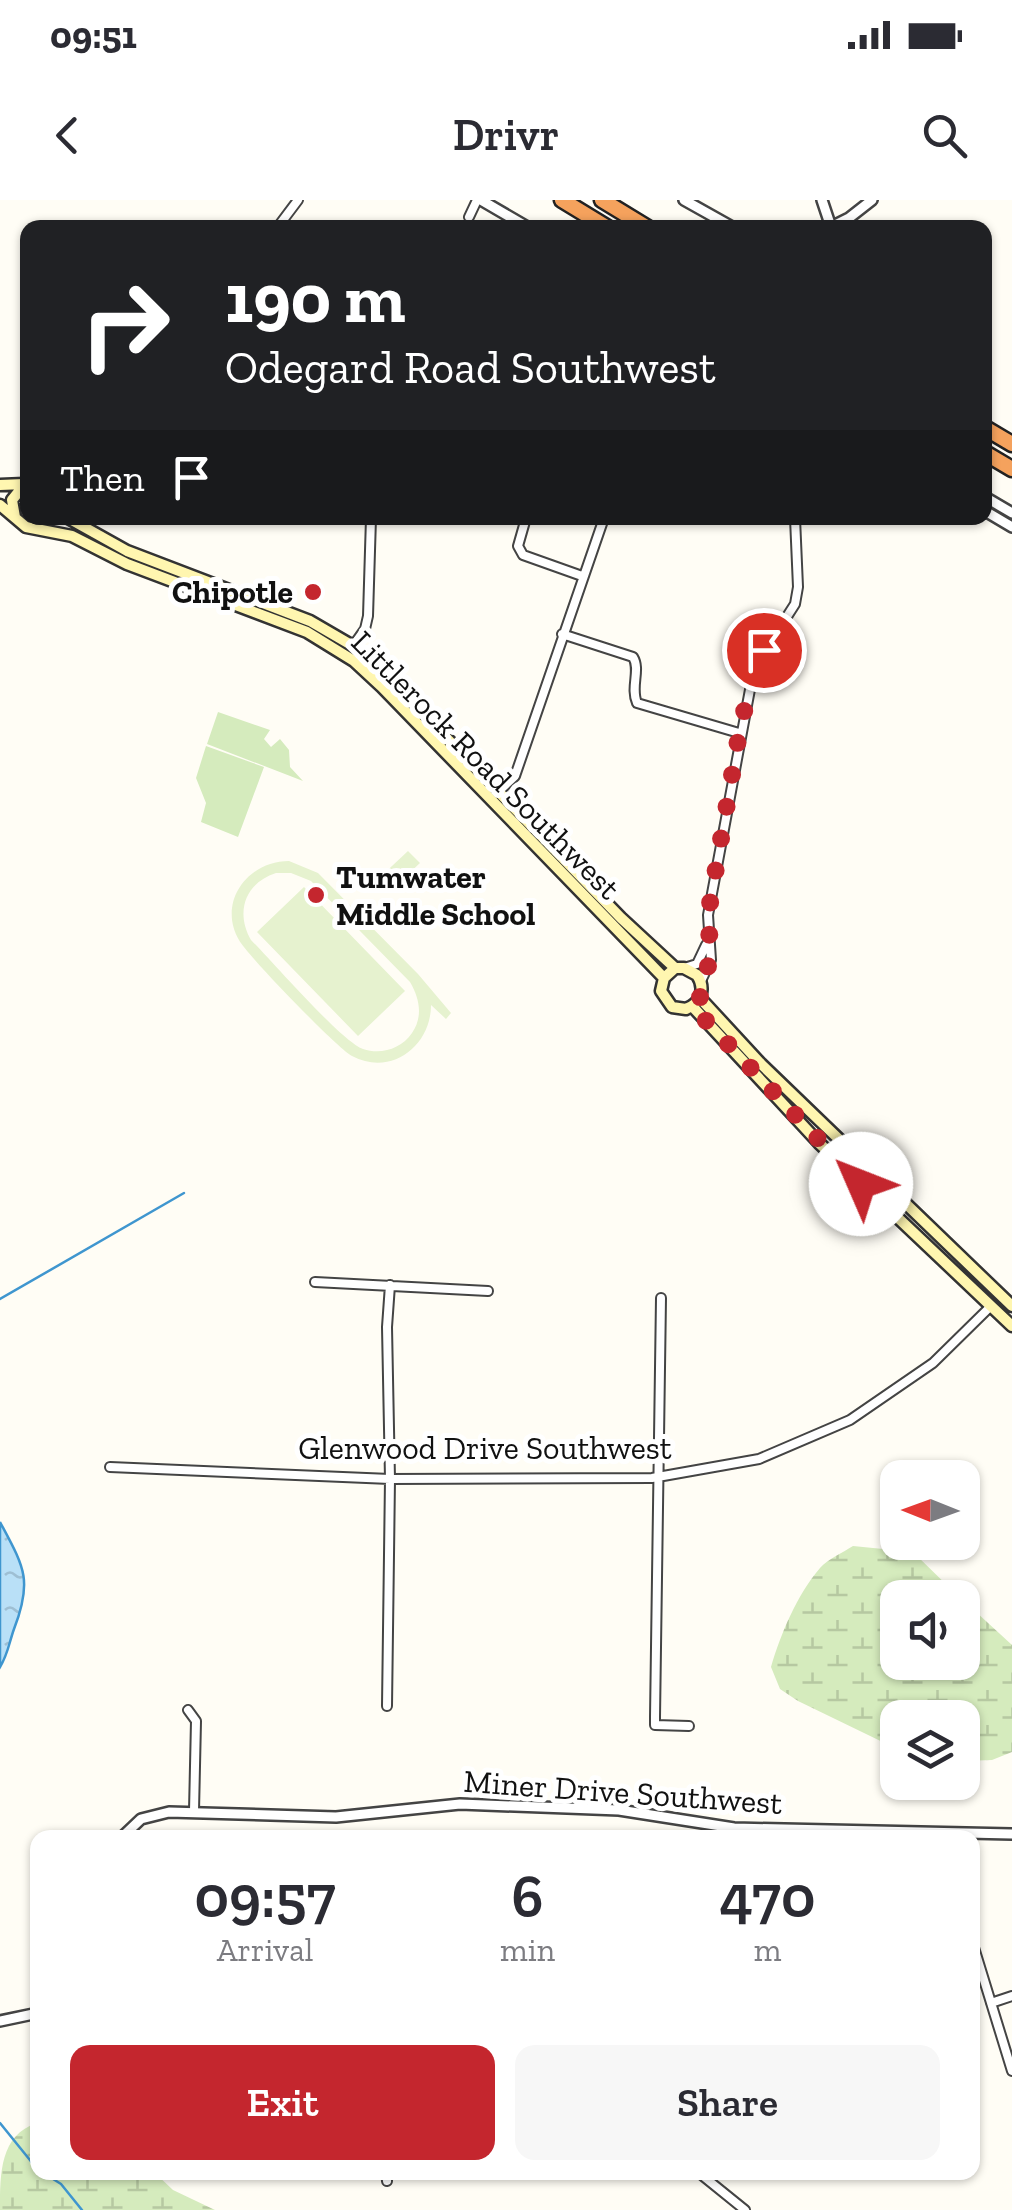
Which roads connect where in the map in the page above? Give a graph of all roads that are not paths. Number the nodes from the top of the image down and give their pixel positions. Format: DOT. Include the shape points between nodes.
graph roads {
  1 [pos="290,200"];
  2 [pos="298,200"];
  3 [pos="479,200"];
  4 [pos="562,200"];
  5 [pos="602,200"];
  6 [pos="684,200"];
  7 [pos="872,200"];
  8 [pos="286,212"];
  9 [pos="470,217"];
  10 [pos="282,220"];
  11 [pos="515,220"];
  12 [pos="595,220"];
  13 [pos="635,220"];
  14 [pos="720,220"];
  15 [pos="841,220"];
  16 [pos="20,491"];
  17 [pos="0,506"];
  18 [pos="16,519"];
  19 [pos="20,521"];
  20 [pos="27,525"];
  21 [pos="39,525"];
  22 [pos="81,525"];
  23 [pos="371,525"];
  24 [pos="524,525"];
  25 [pos="601,525"];
  26 [pos="796,525"];
  27 [pos="33,528"];
  28 [pos="582,576"];
  29 [pos="562,634"];
  30 [pos="353,646"];
  31 [pos="739,734"];
  32 [pos="499,792"];
  33 [pos="708,941"];
  34 [pos="680,968"];
  35 [pos="664,978"];
  36 [pos="701,981"];
  37 [pos="696,1002"];
  38 [pos="315,1282"];
  39 [pos="390,1285"];
  40 [pos="488,1291"];
  41 [pos="661,1298"];
  42 [pos="991,1306"];
  43 [pos="1012,1306"];
  44 [pos="1012,1326"];
  45 [pos="110,1467"];
  46 [pos="658,1476"];
  47 [pos="390,1478"];
  48 [pos="387,1706"];
  49 [pos="188,1710"];
  50 [pos="689,1726"];
  51 [pos="194,1811"];
  52 [pos="126,1830"];
  53 [pos="793,1830"];
  54 [pos="980,1834"];
  55 [pos="1012,1834"];
  56 [pos="980,1967"];
  57 [pos="1012,1996"];
  58 [pos="991,2002"];
  59 [pos="30,2014"];
  60 [pos="0,2021"];
  61 [pos="1012,2071"];
  62 [pos="708,2180"];
  63 [pos="745,2210"];
  1 -- 8 [label="street"];
  2 -- 8 [label="street"];
  3 -- 9 [label="street"];
  3 -- 11 [label="street"];
  4 -- 12 [label="highway"];
  5 -- 13 [label="highway"];
  6 -- 14 [label="street"];
  7 -- 15 [label="street"];
  8 -- 10 [label="street"];
  16 -- 18 [label="main road" via="12,500"];
  17 -- 18 [label="main road, Littlerock Road Southwest"];
  18 -- 19 [label="main road, Littlerock Road Southwest"];
  20 -- 27 [label="main road, Littlerock Road Southwest"];
  21 -- 27 [label="main road"];
  22 -- 30 [label="main road, Littlerock Road Southwest"];
  23 -- 30 [label="street" via="368,616"];
  24 -- 28 [label="street" via="518,546 523,555"];
  25 -- 28 [label="street"];
  26 -- 31 [label="street" via="795,604 755,664"];
  27 -- 35 [label="main road, Littlerock Road Southwest" via="72,536 341,652"];
  28 -- 29 [label="street"];
  29 -- 31 [label="street" via="633,657 637,703"];
  29 -- 32 [label="street" via="515,776"];
  30 -- 32 [label="main road, Littlerock Road Southwest"];
  31 -- 33 [label="street"];
  32 -- 34 [label="main road, Littlerock Road Southwest" via="621,918"];
  33 -- 34 [label="street" via="697,964"];
  33 -- 36 [label="street" via="711,960"];
  34 -- 35 [label="main road"];
  34 -- 36 [label="main road, Littlerock Road Southwest"];
  35 -- 37 [label="main road, Littlerock Road Southwest" via="667,1003 679,1009"];
  36 -- 37 [label="main road"];
  37 -- 42 [label="main road, Littlerock Road Southwest" via="818,1143"];
  37 -- 43 [label="main road, Littlerock Road Southwest"];
  38 -- 39 [label="street"];
  39 -- 40 [label="street"];
  39 -- 47 [label="street"];
  41 -- 46 [label="street"];
  42 -- 44 [label="main road, Littlerock Road Southwest"];
  42 -- 46 [label="street, Glenwood Drive Southwest" via="933,1363 850,1420 759,1460"];
  45 -- 47 [label="street, Glenwood Drive Southwest"];
  46 -- 47 [label="street, Glenwood Drive Southwest"];
  46 -- 50 [label="street" via="655,1725"];
  47 -- 48 [label="street"];
  49 -- 51 [label="street" via="196,1721"];
  51 -- 52 [label="street, Miner Drive Southwest" via="141,1819"];
  51 -- 53 [label="street, Miner Drive Southwest" via="336,1817 420,1806 512,1805"];
  54 -- 55 [label="street, Miner Drive Southwest"];
  56 -- 58 [label="street"];
  57 -- 58 [label="street"];
  58 -- 61 [label="street"];
  59 -- 60 [label="street"];
  62 -- 63 [label="street"];
}
